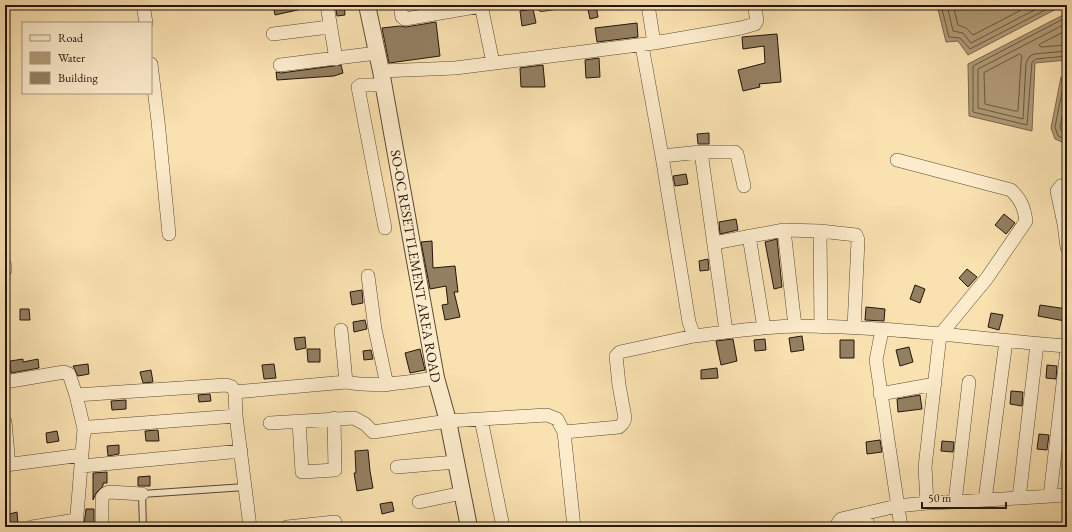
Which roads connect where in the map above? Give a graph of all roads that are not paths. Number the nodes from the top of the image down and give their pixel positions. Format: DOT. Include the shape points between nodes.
graph roads {
  1 [pos="143,5"];
  2 [pos="326,5"];
  3 [pos="367,5"];
  4 [pos="400,5"];
  5 [pos="481,5"];
  6 [pos="560,5"];
  7 [pos="648,5"];
  8 [pos="754,5"];
  9 [pos="542,8"];
  10 [pos="146,22"];
  11 [pos="329,26"];
  12 [pos="273,34"];
  13 [pos="648,44"];
  14 [pos="376,53"];
  15 [pos="336,59"];
  16 [pos="493,63"];
  17 [pos="280,66"];
  18 [pos="152,72"];
  19 [pos="382,78"];
  20 [pos="701,152"];
  21 [pos="662,156"];
  22 [pos="897,160"];
  23 [pos="1067,185"];
  24 [pos="744,186"];
  25 [pos="385,228"];
  26 [pos="784,230"];
  27 [pos="820,231"];
  28 [pos="169,234"];
  29 [pos="749,236"];
  30 [pos="714,243"];
  31 [pos="1067,247"];
  32 [pos="5,266"];
  33 [pos="5,270"];
  34 [pos="368,276"];
  35 [pos="795,326"];
  36 [pos="821,327"];
  37 [pos="764,328"];
  38 [pos="854,328"];
  39 [pos="341,330"];
  40 [pos="882,330"];
  41 [pos="726,331"];
  42 [pos="940,335"];
  43 [pos="694,336"];
  44 [pos="1006,341"];
  45 [pos="1037,344"];
  46 [pos="1067,348"];
  47 [pos="436,378"];
  48 [pos="5,382"];
  49 [pos="346,382"];
  50 [pos="969,382"];
  51 [pos="387,384"];
  52 [pos="935,384"];
  53 [pos="235,392"];
  54 [pos="880,394"];
  55 [pos="76,396"];
  56 [pos="236,416"];
  57 [pos="334,418"];
  58 [pos="481,419"];
  59 [pos="299,421"];
  60 [pos="448,421"];
  61 [pos="5,422"];
  62 [pos="270,423"];
  63 [pos="84,430"];
  64 [pos="564,432"];
  65 [pos="241,451"];
  66 [pos="82,461"];
  67 [pos="456,462"];
  68 [pos="7,465"];
  69 [pos="397,467"];
  70 [pos="245,487"];
  71 [pos="462,493"];
  72 [pos="142,494"];
  73 [pos="1067,495"];
  74 [pos="1050,496"];
  75 [pos="1019,498"];
  76 [pos="985,500"];
  77 [pos="419,502"];
  78 [pos="927,502"];
  79 [pos="955,502"];
  80 [pos="897,506"];
  81 [pos="866,513"];
  82 [pos="76,524"];
  83 [pos="302,526"];
  84 [pos="32,527"];
  85 [pos="102,527"];
  86 [pos="143,527"];
  87 [pos="250,527"];
  88 [pos="287,527"];
  89 [pos="336,527"];
  90 [pos="469,527"];
  91 [pos="503,527"];
  92 [pos="574,527"];
  93 [pos="838,527"];
  94 [pos="868,527"];
  95 [pos="901,527"];
  1 -- 10 [label="street"];
  2 -- 11 [label="street"];
  3 -- 14 [label="street, SO-OC RESETTLEMENT AREA ROAD"];
  4 -- 5 [label="street" via="402,17 405,19"];
  5 -- 16 [label="street"];
  6 -- 9 [label="lane"];
  7 -- 13 [label="street"];
  8 -- 13 [label="street" via="757,20 755,24"];
  11 -- 12 [label="street"];
  11 -- 15 [label="street"];
  13 -- 16 [label="street"];
  13 -- 21 [label="street"];
  14 -- 15 [label="street"];
  14 -- 19 [label="street, SO-OC RESETTLEMENT AREA ROAD"];
  15 -- 17 [label="street"];
  16 -- 19 [label="street"];
  18 -- 28 [label="street"];
  19 -- 25 [label="street" via="358,87"];
  19 -- 47 [label="street, SO-OC RESETTLEMENT AREA ROAD"];
  20 -- 21 [label="street"];
  20 -- 24 [label="street" via="735,152"];
  20 -- 30 [label="street"];
  21 -- 43 [label="street" via="689,322"];
  22 -- 42 [label="street" via="1011,190 1024,208 1026,221 987,278"];
  23 -- 31 [label="street" via="1061,186 1057,191"];
  26 -- 27 [label="street"];
  26 -- 29 [label="street"];
  26 -- 35 [label="street"];
  27 -- 36 [label="street"];
  27 -- 38 [label="street" via="853,234 857,237"];
  29 -- 30 [label="street"];
  29 -- 37 [label="street"];
  30 -- 41 [label="street"];
  32 -- 33 [label="street"];
  34 -- 51 [label="street" via="375,329"];
  35 -- 36 [label="street"];
  35 -- 37 [label="street"];
  36 -- 38 [label="street"];
  37 -- 41 [label="street"];
  38 -- 40 [label="street"];
  39 -- 49 [label="street"];
  40 -- 42 [label="street"];
  40 -- 54 [label="street" via="876,360"];
  41 -- 43 [label="street"];
  42 -- 44 [label="street"];
  42 -- 52 [label="street"];
  43 -- 64 [label="street" via="620,352 616,356 625,418 623,423 619,427"];
  44 -- 45 [label="street"];
  44 -- 76 [label="street"];
  45 -- 46 [label="street"];
  45 -- 75 [label="street"];
  46 -- 74 [label="street"];
  47 -- 51 [label="street"];
  47 -- 60 [label="street, SO-OC RESETTLEMENT AREA ROAD"];
  48 -- 55 [label="street" via="64,372 69,374"];
  49 -- 51 [label="street" via="357,385"];
  49 -- 53 [label="street"];
  50 -- 79 [label="street"];
  52 -- 54 [label="street"];
  52 -- 78 [label="street" via="925,467"];
  53 -- 55 [label="street" via="232,387 226,385"];
  53 -- 56 [label="street"];
  54 -- 80 [label="street"];
  55 -- 63 [label="street"];
  56 -- 63 [label="street" via="90,427"];
  56 -- 65 [label="street"];
  57 -- 59 [label="street"];
  57 -- 59 [label="street" via="335,470 302,472"];
  57 -- 60 [label="street" via="354,418 373,432"];
  58 -- 60 [label="street"];
  58 -- 64 [label="street" via="547,415 557,419"];
  58 -- 91 [label="street"];
  59 -- 62 [label="street"];
  60 -- 67 [label="street, SO-OC RESETTLEMENT AREA ROAD"];
  61 -- 68 [label="street"];
  63 -- 66 [label="street"];
  64 -- 92 [label="street"];
  65 -- 66 [label="street"];
  65 -- 70 [label="street"];
  66 -- 68 [label="street"];
  66 -- 82 [label="street"];
  67 -- 69 [label="street"];
  67 -- 71 [label="street, SO-OC RESETTLEMENT AREA ROAD"];
  70 -- 72 [label="lane"];
  70 -- 87 [label="street"];
  71 -- 77 [label="street"];
  71 -- 90 [label="street, SO-OC RESETTLEMENT AREA ROAD"];
  72 -- 85 [label="street" via="105,494 102,498"];
  72 -- 86 [label="lane"];
  73 -- 74 [label="street"];
  74 -- 75 [label="street"];
  75 -- 76 [label="street"];
  76 -- 79 [label="street"];
  78 -- 79 [label="street"];
  78 -- 80 [label="street"];
  80 -- 81 [label="street"];
  80 -- 95 [label="street"];
  81 -- 93 [label="street" via="841,519"];
  81 -- 94 [label="street"];
  82 -- 84 [label="street"];
  83 -- 88 [label="street"];
  83 -- 89 [label="street" via="335,522"];
}
